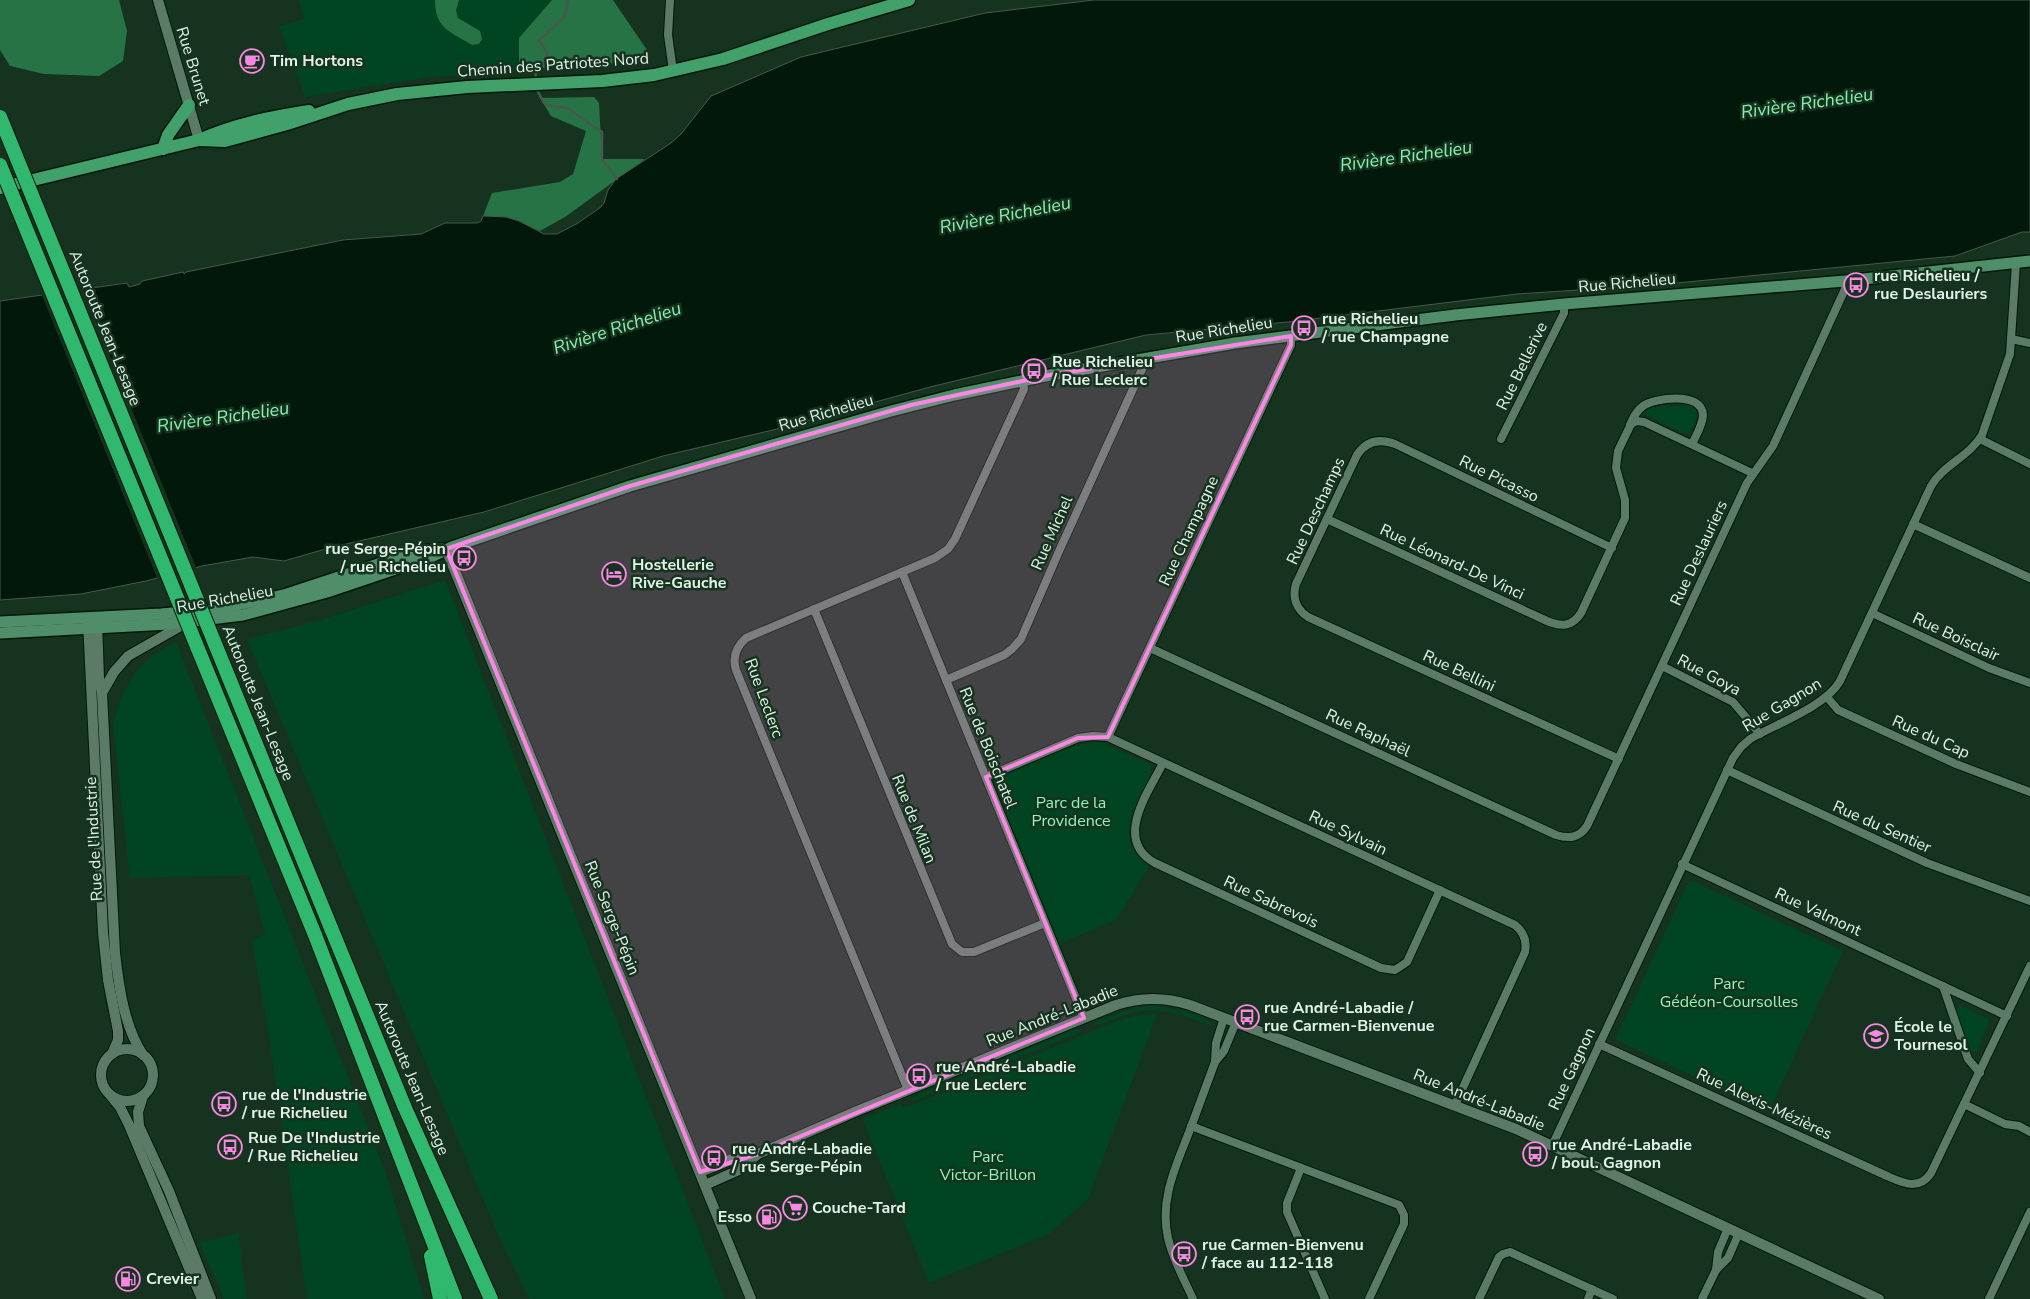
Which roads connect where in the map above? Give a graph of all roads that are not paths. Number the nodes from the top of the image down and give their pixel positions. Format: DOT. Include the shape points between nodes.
graph roads {
  1 [pos="158,0"];
  2 [pos="670,0"];
  3 [pos="909,0"];
  4 [pos="673,71"];
  5 [pos="189,105"];
  6 [pos="0,117"];
  7 [pos="199,140"];
  8 [pos="163,149"];
  9 [pos="0,165"];
  10 [pos="0,188"];
  11 [pos="2030,261"];
  12 [pos="2016,263"];
  13 [pos="1845,281"];
  14 [pos="1564,304"];
  15 [pos="1291,336"];
  16 [pos="2012,339"];
  17 [pos="2030,343"];
  18 [pos="1142,359"];
  19 [pos="1023,381"];
  20 [pos="1628,428"];
  21 [pos="1501,439"];
  22 [pos="1980,439"];
  23 [pos="1374,441"];
  24 [pos="1692,444"];
  25 [pos="2030,464"];
  26 [pos="1752,473"];
  27 [pos="1327,519"];
  28 [pos="1913,524"];
  29 [pos="1612,548"];
  30 [pos="446,549"];
  31 [pos="902,572"];
  32 [pos="2030,578"];
  33 [pos="1295,600"];
  34 [pos="814,609"];
  35 [pos="1872,613"];
  36 [pos="0,622"];
  37 [pos="92,622"];
  38 [pos="186,623"];
  39 [pos="0,632"];
  40 [pos="1150,648"];
  41 [pos="1662,666"];
  42 [pos="946,680"];
  43 [pos="2030,683"];
  44 [pos="102,694"];
  45 [pos="1827,697"];
  46 [pos="1760,734"];
  47 [pos="1108,737"];
  48 [pos="1619,759"];
  49 [pos="1163,763"];
  50 [pos="1726,770"];
  51 [pos="986,777"];
  52 [pos="2030,792"];
  53 [pos="1576,836"];
  54 [pos="1682,864"];
  55 [pos="1440,890"];
  56 [pos="2030,901"];
  57 [pos="1045,923"];
  58 [pos="2030,966"];
  59 [pos="1943,986"];
  60 [pos="2007,1016"];
  61 [pos="1084,1018"];
  62 [pos="1224,1018"];
  63 [pos="1236,1022"];
  64 [pos="1599,1044"];
  65 [pos="112,1054"];
  66 [pos="143,1055"];
  67 [pos="1215,1062"];
  68 [pos="1980,1072"];
  69 [pos="908,1090"];
  70 [pos="111,1096"];
  71 [pos="143,1096"];
  72 [pos="1964,1104"];
  73 [pos="1455,1105"];
  74 [pos="1191,1126"];
  75 [pos="2030,1132"];
  76 [pos="1552,1146"];
  77 [pos="758,1154"];
  78 [pos="1301,1168"];
  79 [pos="700,1172"];
  80 [pos="705,1185"];
  81 [pos="2030,1212"];
  82 [pos="423,1214"];
  83 [pos="1728,1228"];
  84 [pos="1740,1234"];
  85 [pos="1716,1270"];
  86 [pos="1592,1290"];
  87 [pos="202,1299"];
  88 [pos="211,1299"];
  89 [pos="440,1299"];
  90 [pos="454,1299"];
  91 [pos="490,1299"];
  92 [pos="751,1299"];
  93 [pos="1193,1299"];
  94 [pos="1325,1299"];
  95 [pos="1369,1299"];
  96 [pos="1479,1299"];
  97 [pos="1588,1299"];
  98 [pos="1613,1299"];
  99 [pos="1702,1299"];
  100 [pos="1879,1299"];
  101 [pos="1989,1299"];
  1 -- 5 [label="street, Rue Brunet"];
  2 -- 4 [label="street" via="668,35"];
  3 -- 4 [label="main road, Chemin des Patriotes Nord" via="723,59"];
  4 -- 7 [label="main road, Chemin des Patriotes Nord" via="627,79 419,91 341,106 225,141"];
  5 -- 7 [label="street, Rue Brunet"];
  5 -- 8 [label="main road" via="168,135"];
  6 -- 91 [label="highway, Autoroute Jean-Lesage, bridge" via="404,1108"];
  7 -- 8 [label="main road, Chemin des Patriotes Nord"];
  8 -- 10 [label="main road, Chemin des Patriotes Nord"];
  9 -- 82 [label="highway, bridge" via="314,935"];
  11 -- 12 [label="main road, Rue Richelieu"];
  12 -- 13 [label="main road, Rue Richelieu"];
  12 -- 16 [label="street, Rue Gagnon"];
  13 -- 14 [label="main road, Rue Richelieu"];
  13 -- 26 [label="street, Rue Deslauriers" via="1845,289 1773,446"];
  14 -- 15 [label="main road, Rue Richelieu"];
  14 -- 21 [label="street, Rue Bellerive" via="1564,312"];
  15 -- 18 [label="main road, Rue Richelieu"];
  15 -- 40 [label="street, Rue Champagne" via="1292,345"];
  16 -- 17 [label="street"];
  16 -- 22 [label="street, Rue Gagnon" via="2005,372"];
  18 -- 19 [label="main road, Rue Richelieu"];
  18 -- 42 [label="street, Rue Michel" via="1144,367 1021,639 1004,655"];
  19 -- 30 [label="main road, Rue Richelieu" via="905,407 662,477"];
  19 -- 31 [label="street, Rue Leclerc" via="1024,389 953,542 939,556"];
  20 -- 24 [label="street" via="1633,423 1642,422"];
  20 -- 24 [label="street" via="1636,412 1648,403 1690,399 1700,405 1703,413"];
  20 -- 29 [label="street" via="1616,464 1625,513"];
  22 -- 25 [label="street"];
  22 -- 28 [label="street, Rue Gagnon" via="1936,478"];
  23 -- 27 [label="street, Rue Deschamps" via="1359,452"];
  23 -- 29 [label="street, Rue Picasso" via="1395,444"];
  24 -- 26 [label="street"];
  26 -- 41 [label="street, Rue Deslauriers"];
  27 -- 29 [label="street, Rue Léonard-De Vinci" via="1552,623 1567,625 1581,614"];
  27 -- 33 [label="street, Rue Deschamps" via="1296,584"];
  28 -- 32 [label="street"];
  28 -- 35 [label="street, Rue Gagnon"];
  30 -- 37 [label="main road, Rue Richelieu" via="418,551 259,601"];
  30 -- 38 [label="main road, Rue Richelieu" via="431,557 292,603 229,618"];
  30 -- 79 [label="street, Rue Serge-Pépin"];
  31 -- 34 [label="street, Rue Leclerc"];
  31 -- 42 [label="street, Rue de Boischatel"];
  33 -- 48 [label="street, Rue Bellini" via="1308,617"];
  34 -- 57 [label="street, Rue de Milan" via="952,944 962,952 974,952"];
  34 -- 69 [label="street, Rue Leclerc" via="746,638 737,649 734,663"];
  35 -- 43 [label="street, Rue Boisclair" via="1988,668"];
  35 -- 45 [label="street, Rue Gagnon" via="1840,681"];
  36 -- 37 [label="main road, Rue Richelieu"];
  37 -- 38 [label="main road, Rue Richelieu"];
  37 -- 39 [label="main road, Rue Richelieu"];
  37 -- 44 [label="street, Rue de l'Industrie"];
  37 -- 65 [label="street, Rue de l'Industrie" via="104,945 118,1031"];
  38 -- 44 [label="street" via="128,656 114,672"];
  40 -- 47 [label="street, Rue Champagne"];
  40 -- 53 [label="street, Rue Raphaël" via="1556,834 1567,838"];
  41 -- 46 [label="street, Rue Goya" via="1733,702"];
  41 -- 48 [label="street, Rue Deslauriers"];
  42 -- 51 [label="street, Rue de Boischatel"];
  44 -- 66 [label="street, Rue de l'Industrie" via="115,953 132,1037"];
  45 -- 46 [label="street, Rue Gagnon"];
  45 -- 52 [label="street, Rue du Cap" via="1838,710 1956,764"];
  46 -- 50 [label="street, Rue Gagnon" via="1741,747"];
  47 -- 49 [label="street, Rue Sylvain"];
  47 -- 51 [label="street, Rue Sylvain" via="1078,738"];
  48 -- 53 [label="street, Rue Deslauriers" via="1587,826"];
  49 -- 55 [label="street, Rue Sylvain"];
  49 -- 55 [label="street, Rue Sabrevois" via="1135,822 1135,839 1145,856 1155,864 1381,968 1395,970 1407,962"];
  50 -- 54 [label="street, Rue Gagnon"];
  50 -- 56 [label="street, Rue du Sentier" via="1927,863"];
  51 -- 57 [label="street, Rue de Boischatel"];
  54 -- 59 [label="street, Rue Valmont"];
  54 -- 64 [label="street, Rue Gagnon"];
  55 -- 73 [label="street, Rue Sylvain" via="1516,925 1526,942 1524,955"];
  57 -- 61 [label="street, Rue de Boischatel"];
  58 -- 60 [label="street"];
  59 -- 60 [label="street, Rue Valmont"];
  59 -- 68 [label="street" via="1968,1059"];
  60 -- 68 [label="street"];
  61 -- 62 [label="street, Rue André-Labadie" via="1125,1002 1150,999 1177,1001"];
  61 -- 69 [label="street, Rue André-Labadie"];
  62 -- 63 [label="street, Rue André-Labadie"];
  62 -- 67 [label="street" via="1216,1043"];
  63 -- 67 [label="street" via="1224,1051"];
  63 -- 73 [label="street, Rue André-Labadie"];
  64 -- 72 [label="street, Rue Alexis-Mézières" via="1906,1184 1919,1184 1931,1173"];
  64 -- 76 [label="street, Rue Gagnon"];
  65 -- 66 [label="street" via="128,1050"];
  65 -- 70 [label="street" via="104,1064 101,1076 104,1088"];
  66 -- 71 [label="street" via="150,1063 153,1076 150,1088"];
  67 -- 74 [label="street"];
  68 -- 72 [label="street"];
  69 -- 77 [label="street, Rue André-Labadie"];
  70 -- 71 [label="street" via="127,1102"];
  70 -- 87 [label="street" via="129,1125"];
  71 -- 88 [label="street" via="138,1112 139,1126 169,1191"];
  72 -- 75 [label="street"];
  73 -- 76 [label="street, Rue André-Labadie"];
  74 -- 78 [label="street"];
  74 -- 93 [label="street" via="1167,1194 1166,1217 1170,1246"];
  76 -- 83 [label="street, Rue André-Labadie"];
  77 -- 79 [label="street, Rue André-Labadie" via="736,1158"];
  77 -- 80 [label="street, Rue André-Labadie" via="739,1170"];
  78 -- 94 [label="street" via="1287,1203 1287,1212"];
  78 -- 95 [label="street" via="1394,1203 1404,1212 1403,1226"];
  79 -- 80 [label="street, Rue Serge-Pépin"];
  80 -- 92 [label="street, Rue Serge-Pépin"];
  81 -- 101 [label="street"];
  82 -- 89 [label="highway"];
  82 -- 90 [label="highway"];
  83 -- 84 [label="street, Rue André-Labadie"];
  83 -- 85 [label="street" via="1718,1252"];
  84 -- 85 [label="street" via="1728,1258"];
  84 -- 100 [label="street, Rue André-Labadie"];
  85 -- 99 [label="street"];
  86 -- 96 [label="street" via="1508,1252 1499,1257"];
  86 -- 97 [label="street"];
  86 -- 98 [label="street"];
}
